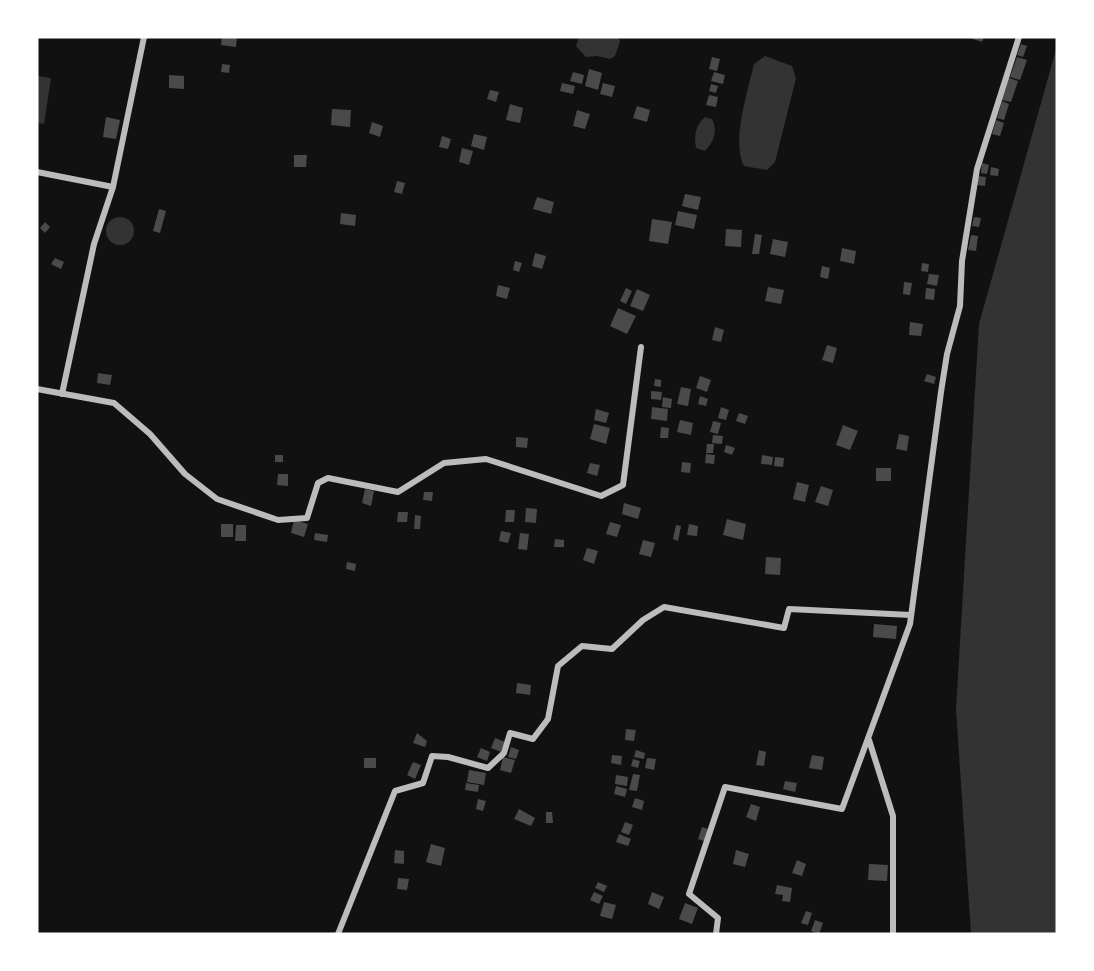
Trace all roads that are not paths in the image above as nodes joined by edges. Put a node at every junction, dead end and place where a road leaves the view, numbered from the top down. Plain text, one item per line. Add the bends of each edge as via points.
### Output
1 (144, 37) edge
2 (1019, 37) edge
3 (37, 172) edge
4 (113, 187) junction
5 (641, 347) dead end
6 (37, 389) edge
7 (62, 394) junction
8 (911, 615) junction
9 (869, 739) junction
10 (338, 934) edge
11 (716, 934) edge
12 (893, 934) edge

1 - 4 street
2 - 8 street via 977,169 962,261 960,306 940,392
3 - 4 street
4 - 7 street via 94,244
5 - 7 street via 623,485 601,496 486,459 444,463 398,492 328,478 318,483 307,518 278,520 217,499 185,474 150,434 114,403
6 - 7 street
8 - 9 street
8 - 10 street via 789,609 784,628 664,607 612,649 582,646 558,666 548,719 533,739 510,733 504,754 488,768 432,756 423,783 395,791
9 - 11 street via 842,809 725,787 690,894 718,918
9 - 12 street via 893,816

